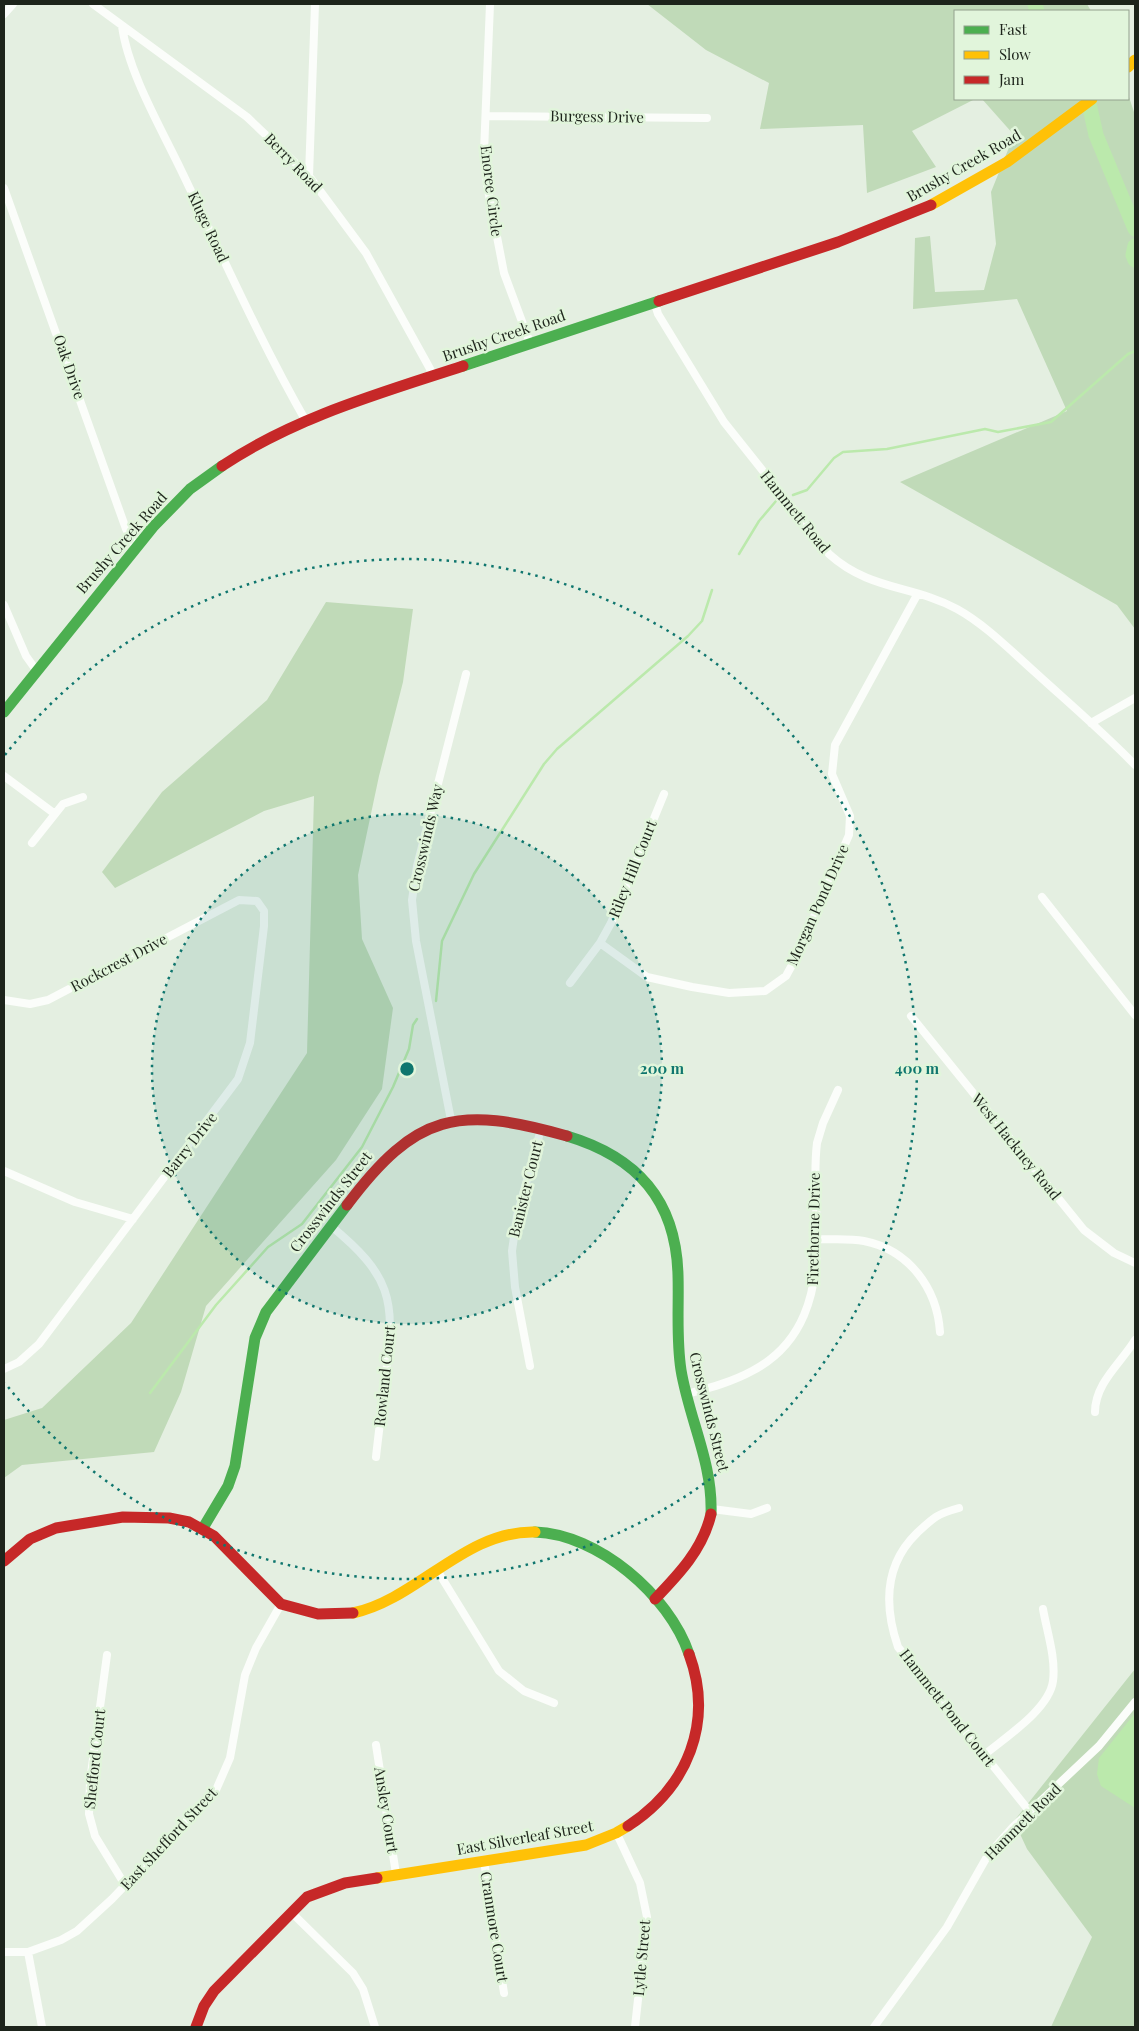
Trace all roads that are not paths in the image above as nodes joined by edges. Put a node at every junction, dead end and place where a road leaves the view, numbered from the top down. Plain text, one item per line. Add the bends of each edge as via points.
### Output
1 (13, 4) edge
2 (93, 4) edge
3 (315, 4) edge
4 (490, 4) edge
5 (4, 14) edge
6 (122, 26) junction
7 (1091, 100) edge
8 (487, 116) junction
9 (707, 118) dead end
10 (310, 176) junction
11 (4, 188) edge
12 (655, 304) junction
13 (530, 343) junction
14 (434, 376) junction
15 (307, 422) junction
16 (135, 546) junction
17 (917, 595) junction
18 (4, 605) edge
19 (36, 670) junction
20 (466, 674) dead end
21 (1135, 698) edge
22 (4, 712) edge
23 (1091, 722) junction
24 (1135, 765) edge
25 (4, 776) edge
26 (664, 794) dead end
27 (83, 797) dead end
28 (54, 814) junction
29 (32, 843) dead end
30 (1042, 898) dead end
31 (229, 905) joint
32 (600, 943) junction
33 (570, 983) dead end
34 (4, 1000) edge
35 (1135, 1015) edge
36 (911, 1016) dead end
37 (838, 1090) dead end
38 (452, 1120) junction
39 (541, 1129) junction
40 (4, 1171) edge
41 (133, 1219) junction
42 (331, 1226) junction
43 (817, 1239) junction
44 (1135, 1263) edge
45 (940, 1332) dead end
46 (1135, 1340) edge
47 (530, 1366) dead end
48 (4, 1369) edge
49 (687, 1394) junction
50 (1095, 1412) dead end
51 (376, 1457) dead end
52 (768, 1508) dead end
53 (959, 1508) dead end
54 (712, 1509) junction
55 (203, 1528) junction
56 (4, 1561) edge
57 (437, 1570) junction
58 (655, 1599) junction
59 (282, 1604) junction
60 (1043, 1609) dead end
61 (107, 1655) dead end
62 (1135, 1702) edge
63 (554, 1703) dead end
64 (376, 1745) dead end
65 (983, 1756) junction
66 (1030, 1812) junction
67 (617, 1834) junction
68 (484, 1861) junction
69 (396, 1874) junction
70 (125, 1885) junction
71 (291, 1912) junction
72 (4, 1952) edge
73 (28, 1952) junction
74 (504, 1993) dead end
75 (42, 2027) edge
76 (196, 2027) edge
77 (375, 2027) edge
78 (635, 2027) edge
79 (874, 2027) edge

1 - 5 street
2 - 6 street, Berry Road
3 - 10 street
4 - 8 street, Enoree Circle
6 - 10 street, Berry Road via 241,112
6 - 15 street, Kluge Road via 126,48 156,117 273,364
7 - 12 street, Brushy Creek Road via 1038,140 956,191 915,212 831,246
8 - 9 street, Burgess Drive
8 - 13 street, Enoree Circle via 484,152 496,235 504,274
10 - 14 street, Berry Road via 366,253
11 - 16 street, Oak Drive via 126,530
12 - 13 street, Brushy Creek Road
12 - 17 street, Hammett Road via 724,422 822,546 860,576
13 - 14 street, Brushy Creek Road
14 - 15 street, Brushy Creek Road
15 - 16 street, Brushy Creek Road via 259,445 203,479 172,506
16 - 19 street, Brushy Creek Road
17 - 23 street, Hammett Road via 939,601 972,619
17 - 32 street, Morgan Pond Drive via 835,745 832,774 850,816 849,835 786,976 765,991 729,993 692,987 647,976
18 - 19 street via 26,656
19 - 22 street, Brushy Creek Road
20 - 38 street, Crosswinds Way via 417,866 412,900 418,950
21 - 23 street
23 - 24 street, Hammett Road
25 - 28 street
26 - 32 street, Riley Hill Court
27 - 28 street via 66,802
28 - 29 street
30 - 35 street
31 - 34 street, Rockcrest Drive via 48,1000 30,1004
31 - 41 street, Barry Drive via 239,900 252,900 258,902 264,911 248,1056 227,1098
32 - 33 street, Riley Hill Court
36 - 44 street, West Hackney Road via 1084,1230 1114,1253
37 - 43 street, Firethorne Drive via 817,1143
38 - 39 street, Crosswinds Street via 498,1120
38 - 42 street, Crosswinds Street via 424,1131 388,1154
39 - 47 street, Banister Court via 517,1216 512,1252
39 - 49 street, Crosswinds Street via 587,1142 616,1155 641,1175 661,1203 675,1246 678,1350
40 - 41 street via 74,1202
41 - 48 street, Barry Drive via 39,1344 19,1362
42 - 51 street, Rowland Court via 370,1264 382,1284 389,1307 391,1336
42 - 55 street, Crosswinds Street via 280,1292 260,1324 251,1359 235,1466 224,1493
43 - 45 street via 865,1241 903,1259 930,1291
43 - 49 street, Firethorne Drive via 816,1274 811,1298 785,1345 751,1372
46 - 50 street via 1102,1385
49 - 54 street, Crosswinds Street via 710,1478
52 - 54 street via 751,1514
53 - 65 street, Hammett Pond Court via 938,1513 897,1558 889,1581 888,1606 898,1647
54 - 58 street, Crosswinds Street via 708,1530 699,1549
55 - 56 street via 161,1517 68,1524 31,1538
55 - 59 street
57 - 58 street, East Silverleaf Street via 500,1537 525,1532 552,1533 578,1539 603,1552
57 - 59 street, East Silverleaf Street via 380,1604 353,1614 322,1616
57 - 63 street via 499,1671 524,1691
58 - 67 street, East Silverleaf Street via 675,1624 693,1660 699,1693 697,1730 686,1763 668,1792 645,1816
59 - 70 street, East Shefford Street via 256,1648 245,1675 230,1758 222,1781 206,1803
60 - 65 street via 1053,1664 1053,1682 1048,1696 1037,1711
61 - 70 street, Shefford Court via 90,1781 89,1814 95,1836
62 - 66 street, Hammett Road via 1098,1746
64 - 69 street, Ansley Court
65 - 66 street, Hammett Pond Court
66 - 79 street, Hammett Road via 988,1855 947,1927
67 - 68 street, East Silverleaf Street via 586,1845
67 - 78 street, Lytle Street via 640,1883 647,1917
68 - 69 street, East Silverleaf Street
68 - 74 street, Cranmore Court
69 - 71 street, East Silverleaf Street via 335,1885 307,1897
70 - 73 street, East Shefford Street via 77,1931
71 - 76 street, East Silverleaf Street via 214,1991
71 - 77 street via 353,1973 363,1989
72 - 73 street, East Shefford Street
73 - 75 street

